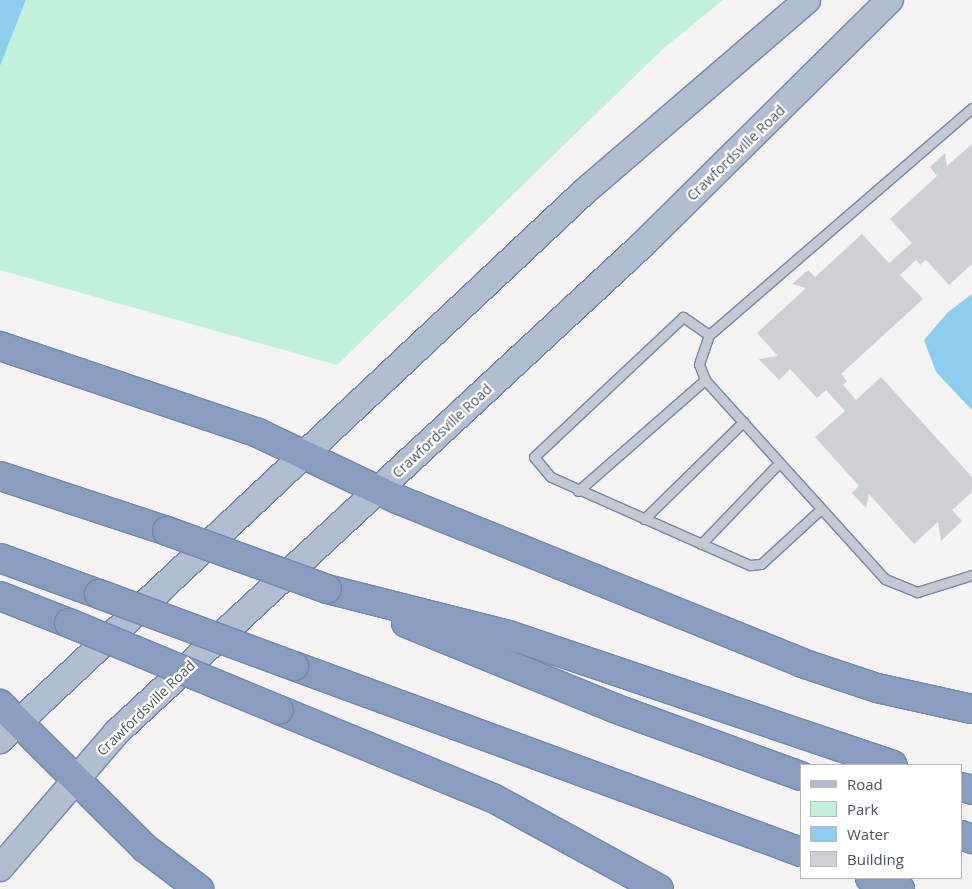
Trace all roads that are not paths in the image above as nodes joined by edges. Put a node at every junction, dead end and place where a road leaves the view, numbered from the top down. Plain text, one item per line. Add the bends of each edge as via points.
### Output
1 (807, 0) edge
2 (890, 0) edge
3 (972, 108) edge
4 (709, 335) junction
5 (0, 346) edge
6 (705, 380) junction
7 (743, 422) junction
8 (301, 456) junction
9 (779, 463) junction
10 (0, 476) edge
11 (378, 490) junction
12 (578, 490) junction
13 (821, 509) junction
14 (644, 519) junction
15 (701, 544) junction
16 (0, 558) edge
17 (972, 574) edge
18 (327, 589) junction
19 (0, 596) edge
20 (972, 709) edge
21 (6, 721) edge
22 (890, 764) edge
23 (800, 776) edge
24 (77, 777) junction
25 (800, 852) edge
26 (0, 868) edge
27 (873, 879) edge
28 (199, 889) edge
29 (659, 889) edge
30 (900, 889) edge

1 - 8 main road via 584,192
2 - 11 main road, Crawfordsville Road via 641,246
3 - 4 lane
4 - 6 lane via 700,354
4 - 12 lane via 683,317 534,452 546,474
5 - 8 highway via 215,416
6 - 7 lane
6 - 12 lane
7 - 9 lane
7 - 14 lane
8 - 11 highway
8 - 21 main road
9 - 13 lane
9 - 15 lane
10 - 18 highway, bridge via 167,531
11 - 20 highway via 802,663 895,693
11 - 24 main road, Crawfordsville Road via 116,733
12 - 14 lane
13 - 15 lane via 756,566
13 - 17 lane via 892,584 917,592
14 - 15 lane
16 - 25 highway, bridge
18 - 22 highway via 509,634
18 - 23 highway via 614,708
19 - 29 highway, bridge via 492,798
21 - 24 highway
24 - 26 main road, Crawfordsville Road
24 - 28 highway via 145,848
27 - 30 highway

